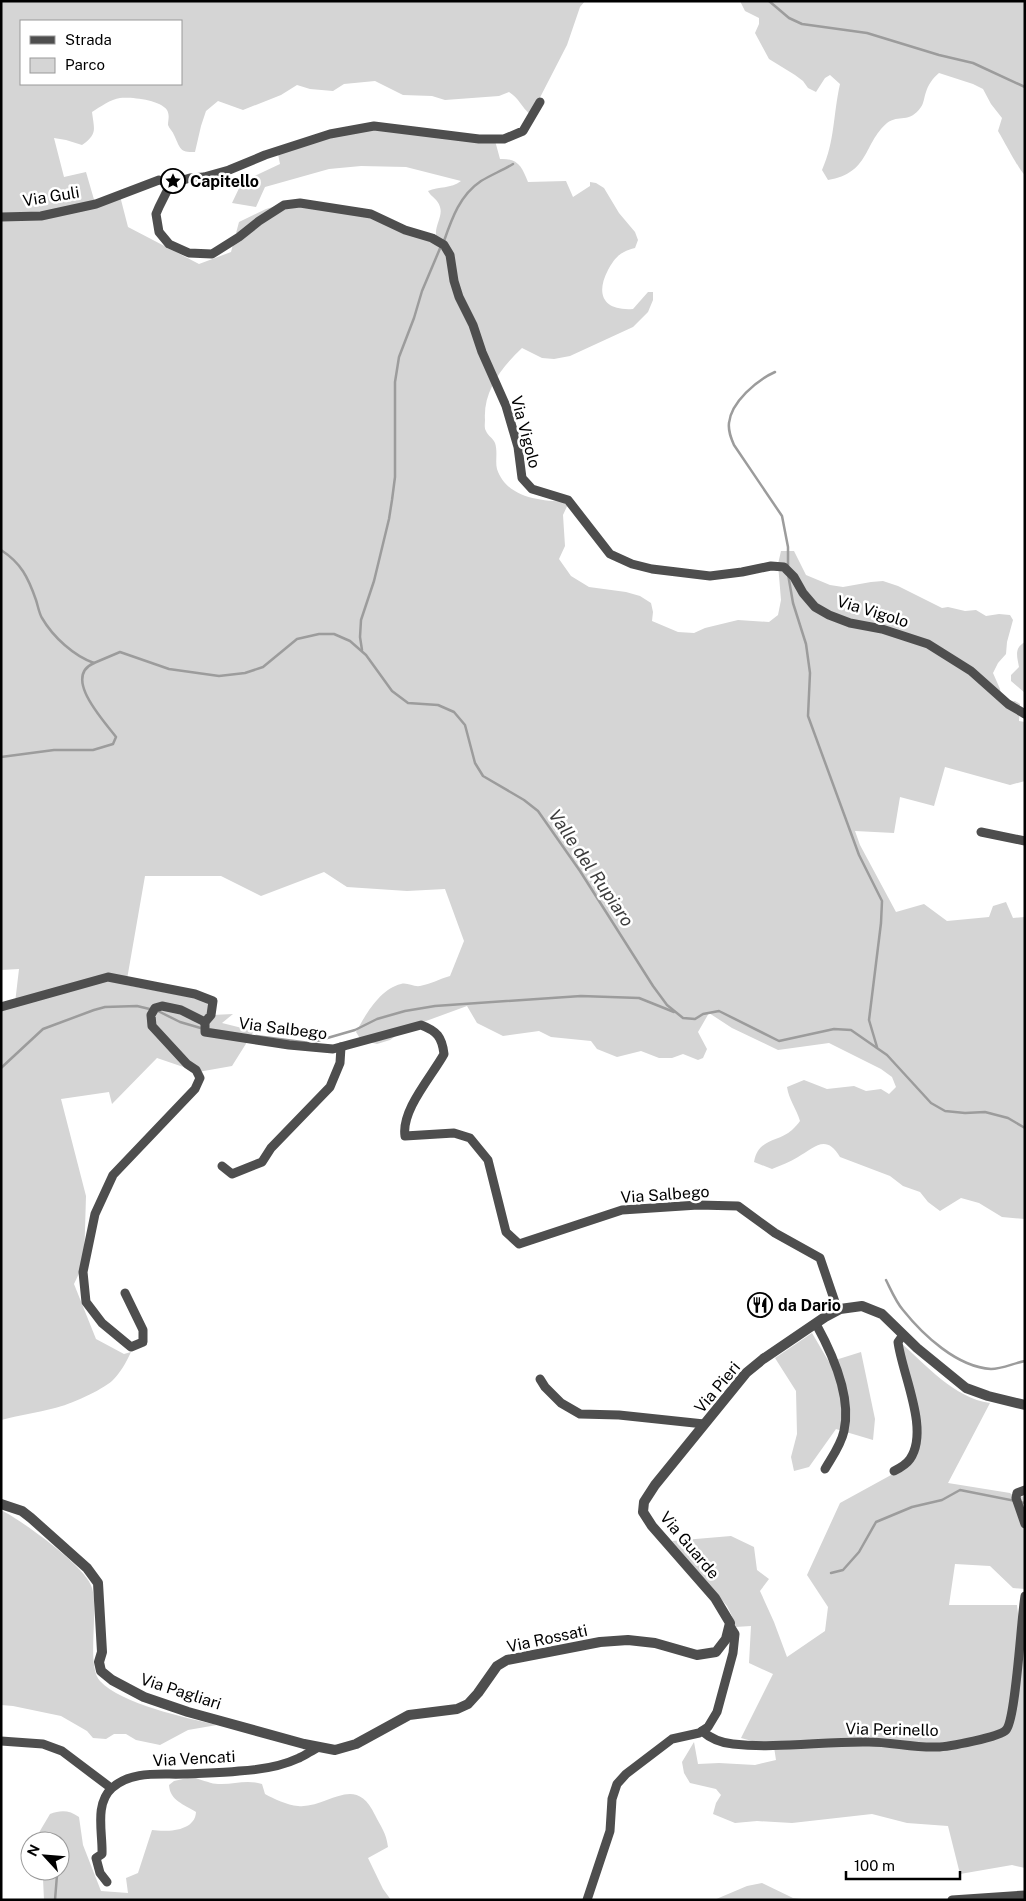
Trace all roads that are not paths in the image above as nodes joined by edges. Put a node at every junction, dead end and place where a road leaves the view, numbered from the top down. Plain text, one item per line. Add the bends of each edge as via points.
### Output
1 (540, 102) dead end
2 (173, 184) junction
3 (1, 218) edge
4 (1025, 714) edge
5 (981, 832) dead end
6 (1025, 841) edge
7 (1, 1006) edge
8 (205, 1022) junction
9 (341, 1047) junction
10 (222, 1166) dead end
11 (125, 1293) dead end
12 (840, 1309) junction
13 (816, 1324) junction
14 (903, 1335) junction
15 (540, 1379) dead end
16 (1025, 1404) edge
17 (704, 1424) junction
18 (825, 1469) dead end
19 (894, 1471) dead end
20 (655, 1485) joint
21 (1025, 1490) edge
22 (1, 1504) edge
23 (1025, 1524) edge
24 (1025, 1596) edge
25 (730, 1624) junction
26 (702, 1731) junction
27 (1, 1741) edge
28 (319, 1747) junction
29 (111, 1788) junction
30 (107, 1882) dead end
31 (1025, 1895) edge
32 (587, 1900) edge
33 (952, 1900) edge

1 - 2 street via 523,131 504,139 479,140 374,126 330,134 204,178 190,178
2 - 3 street, Via Guli via 159,180 106,200 41,216
2 - 4 street, Via Vigolo via 156,214 159,232 169,244 189,253 212,254 284,206 300,203 371,214 432,238 450,255 459,297 506,406 518,446 522,478 532,488 568,500 610,554 652,570 710,576 771,566 784,567 815,607 850,623 882,629 928,644 971,671 1008,704
5 - 6 street
7 - 8 street, Via Salbego via 108,976 195,994 213,1001 211,1015
8 - 9 street, Via Salbego via 205,1032 333,1050
8 - 11 street via 181,1010 162,1006 153,1012 152,1026 200,1078 195,1089 112,1176 95,1214 83,1272 86,1302 102,1323 131,1346 143,1342 143,1330
9 - 10 street via 340,1063 330,1087 271,1148 262,1162 232,1174
9 - 12 street, Via Salbego via 421,1026 438,1034 444,1054 410,1110 405,1136 454,1133 470,1138 488,1160 506,1232 519,1244 622,1210 698,1204 738,1206 820,1258
12 - 13 street, Via Pieri
12 - 14 street, Via Pieri via 862,1306 882,1314
13 - 17 street, Via Pieri via 746,1373
13 - 18 street via 840,1378 846,1416 840,1443
14 - 16 street, Via Pieri via 966,1388
14 - 19 street via 898,1342 913,1406 916,1440 910,1459
15 - 17 street via 561,1403 580,1414
17 - 20 street, Via Pieri
20 - 25 street, Via Guarde via 644,1502 643,1512 716,1598
21 - 23 street via 1017,1493
22 - 28 street, Via Pagliari via 22,1511 87,1568 98,1583 102,1652 99,1662 101,1671 112,1680 162,1704
24 - 26 street, Via Perinello via 1014,1705 1009,1726 1004,1732 937,1747 869,1742 731,1744 708,1737
25 - 26 street via 735,1634 734,1653 717,1712
25 - 28 street, Via Rossati via 726,1639 716,1652 697,1655 655,1643 628,1640 600,1642 506,1660 497,1666 468,1704 457,1709 409,1716 356,1744 335,1750
26 - 32 street via 672,1739 617,1784 612,1800 610,1831
27 - 29 street via 43,1744 62,1751
28 - 29 street, Via Vencati via 298,1759 268,1766 240,1771 157,1773 132,1777
29 - 30 street via 100,1815 102,1854 96,1858 100,1873
31 - 33 street

